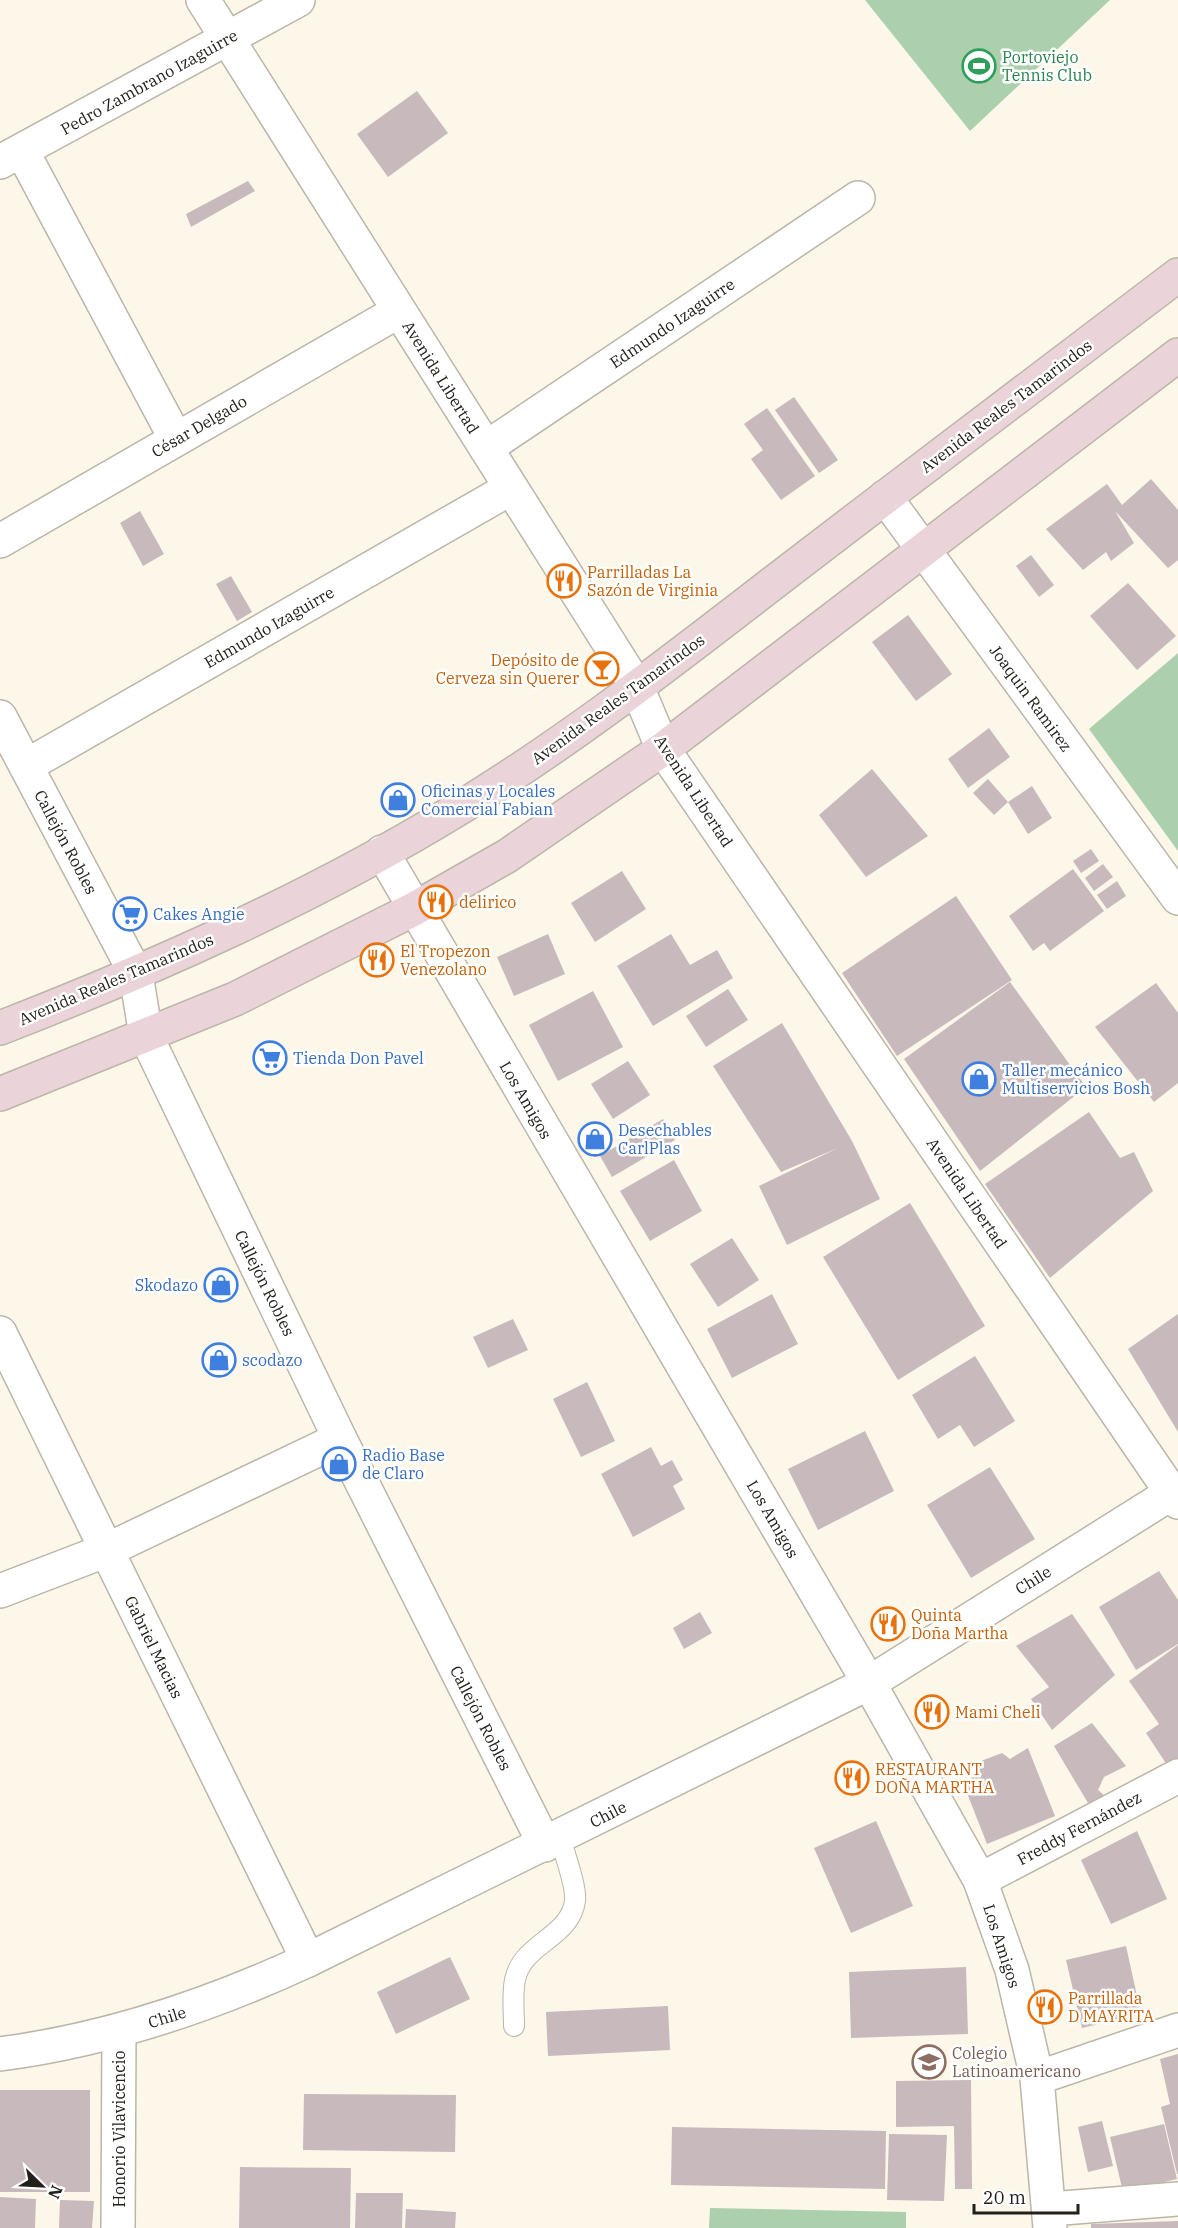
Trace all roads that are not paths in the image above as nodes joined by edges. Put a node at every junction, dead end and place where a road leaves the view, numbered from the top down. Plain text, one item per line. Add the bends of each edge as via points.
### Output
1 (202, 0) edge
2 (298, 0) edge
3 (227, 39) junction
4 (11, 157) edge
5 (858, 198) dead end
6 (1178, 275) edge
7 (399, 311) junction
8 (1178, 355) edge
9 (176, 439) junction
10 (486, 448) junction
11 (511, 488) junction
12 (885, 497) junction
13 (0, 541) edge
14 (924, 551) junction
15 (637, 687) junction
16 (3, 727) edge
17 (663, 749) junction
18 (26, 766) junction
19 (382, 852) junction
20 (1178, 898) edge
21 (414, 909) junction
22 (136, 974) junction
23 (0, 1028) edge
24 (146, 1036) junction
25 (0, 1094) edge
26 (0, 1333) edge
27 (340, 1439) junction
28 (1176, 1495) edge
29 (107, 1550) junction
30 (0, 1591) edge
31 (869, 1683) junction
32 (1178, 1776) edge
33 (553, 1841) junction
34 (980, 1880) junction
35 (308, 1960) junction
36 (514, 2026) dead end
37 (1178, 2030) edge
38 (119, 2031) junction
39 (0, 2054) edge
40 (1037, 2078) junction
41 (1178, 2199) edge
42 (1050, 2218) edge
43 (118, 2228) edge

1 - 3 street, Avenida Libertad
2 - 3 street, Pedro Zambrano Izaguirre
3 - 4 street, Pedro Zambrano Izaguirre
3 - 7 street, Avenida Libertad
4 - 9 street
5 - 10 street, Edmundo Izaguirre
6 - 12 main road, Avenida Reales Tamarindos
7 - 9 street, César Delgado
7 - 10 street, Avenida Libertad
8 - 14 main road
9 - 13 street, César Delgado
10 - 11 street, Avenida Libertad
11 - 15 street, Avenida Libertad
11 - 18 street, Edmundo Izaguirre
12 - 14 street, Joaquin Ramirez
12 - 15 main road, Avenida Reales Tamarindos
14 - 17 main road
14 - 20 street, Joaquin Ramirez
15 - 17 street, Avenida Libertad
15 - 19 main road, Avenida Reales Tamarindos via 523,768
16 - 18 street, Callejón Robles
17 - 21 main road via 517,849
17 - 28 street, Avenida Libertad
18 - 22 street, Callejón Robles
19 - 21 street, Los Amigos
19 - 22 main road, Avenida Reales Tamarindos
21 - 24 main road via 235,999
21 - 31 street, Los Amigos
22 - 23 main road, Avenida Reales Tamarindos
22 - 24 street, Callejón Robles
24 - 25 main road
24 - 27 street, Callejón Robles
26 - 29 street, Gabriel Macias
27 - 29 street
27 - 33 street, Callejón Robles
28 - 31 street, Chile
29 - 30 street
29 - 35 street, Gabriel Macias
31 - 33 street, Chile
31 - 34 street, Los Amigos
32 - 34 street, Freddy Fernández
33 - 35 street, Chile
33 - 36 lane via 576,1899 569,1920 529,1953 515,1978
34 - 40 street, Los Amigos via 1012,1970
35 - 38 street, Chile via 185,2012
37 - 40 street
38 - 39 street, Chile via 42,2049
38 - 43 street, Honorio Vilavicencio
40 - 42 street, Los Amigos
41 - 42 street

